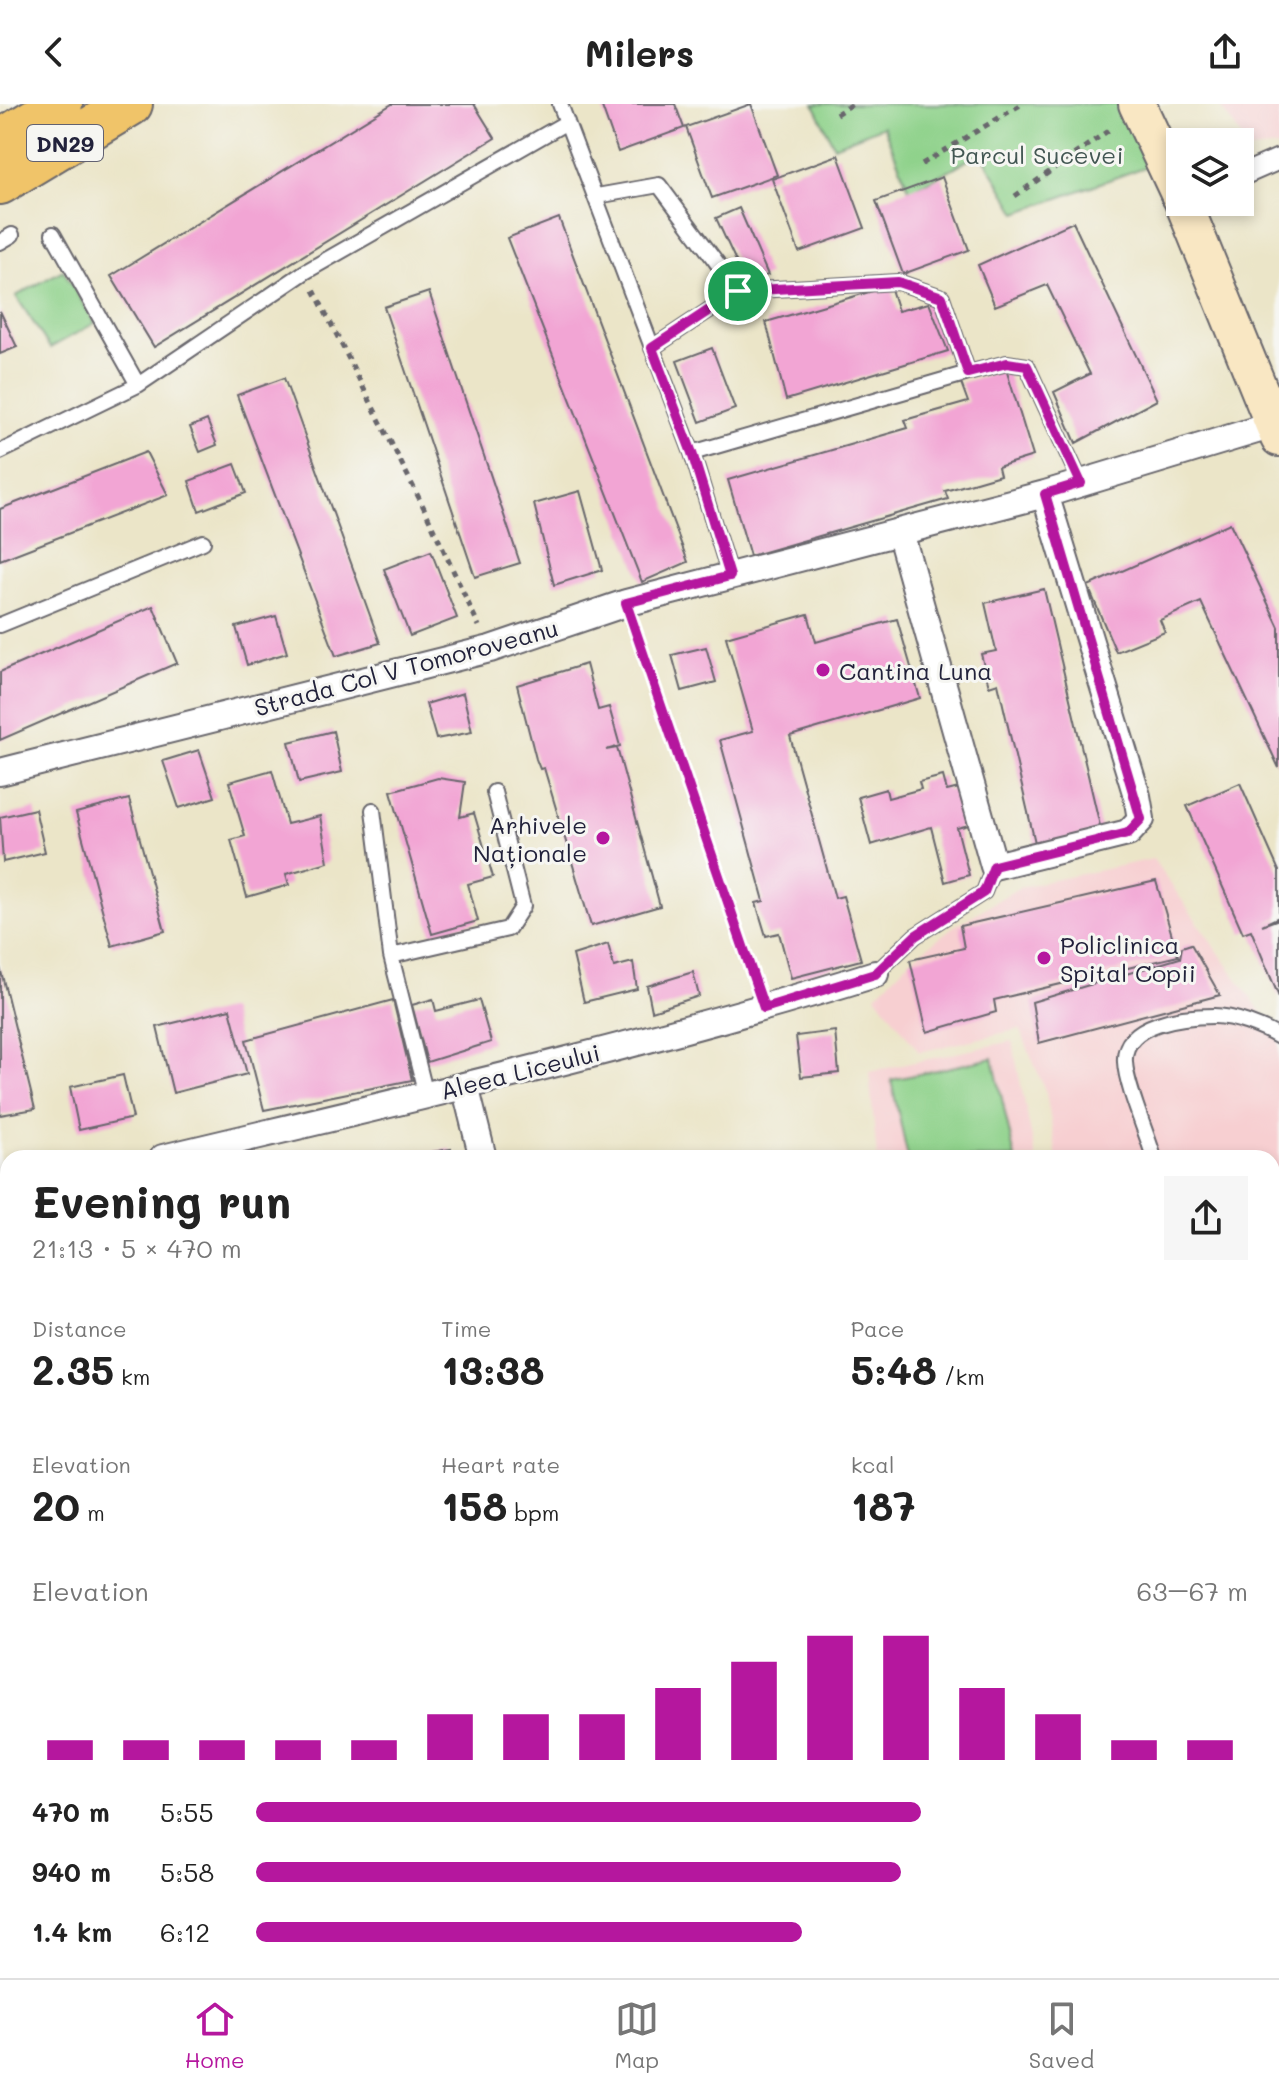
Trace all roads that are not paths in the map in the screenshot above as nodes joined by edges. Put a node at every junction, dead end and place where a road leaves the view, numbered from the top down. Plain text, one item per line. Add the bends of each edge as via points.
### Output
1 (61, 104) edge
2 (131, 104) edge
3 (560, 104) edge
4 (1138, 106) edge
5 (567, 122) junction
6 (0, 141) edge
7 (1279, 159) edge
8 (1166, 166) edge
9 (1254, 170) edge
10 (0, 183) edge
11 (597, 196) junction
12 (1189, 216) edge
13 (53, 234) dead end
14 (738, 291) junction
15 (652, 348) junction
16 (968, 373) junction
17 (138, 385) junction
18 (1276, 432) edge
19 (0, 452) edge
20 (692, 453) junction
21 (1081, 483) junction
22 (1045, 494) junction
23 (900, 532) junction
24 (203, 542) dead end
25 (730, 576) junction
26 (0, 625) edge
27 (0, 772) edge
28 (494, 792) dead end
29 (373, 810) dead end
30 (994, 866) junction
31 (391, 956) junction
32 (875, 974) joint
33 (1279, 1037) edge
34 (465, 1086) junction
35 (426, 1095) junction
36 (196, 1150) edge
37 (481, 1150) edge
38 (1152, 1150) edge

1 - 6 main road, DN29
2 - 10 main road, DN29
3 - 5 lane
4 - 8 main road
5 - 11 lane
5 - 17 lane via 305,272
7 - 9 street
11 - 14 lane via 659,185
11 - 15 lane
12 - 18 main road
13 - 17 lane
14 - 15 lane
14 - 16 lane via 898,282 942,297
15 - 20 lane
16 - 20 lane
16 - 21 lane via 1007,363 1027,366
17 - 19 lane
18 - 21 street, Strada Col V Tomoroveanu
20 - 25 lane
21 - 22 street, Strada Col V Tomoroveanu
22 - 23 street, Strada Col V Tomoroveanu
22 - 30 street via 1141,819 1128,833
23 - 25 street, Strada Col V Tomoroveanu
23 - 30 street
24 - 26 lane
25 - 27 street, Strada Col V Tomoroveanu via 626,603 490,649
28 - 31 lane via 523,906 508,929
29 - 31 lane
30 - 32 lane via 984,892 915,936
31 - 35 lane
32 - 34 street, Aleea Liceului
33 - 38 lane via 1216,1016 1151,1025 1131,1039 1124,1061
34 - 35 street, Aleea Liceului
34 - 37 street
35 - 36 street, Aleea Liceului

